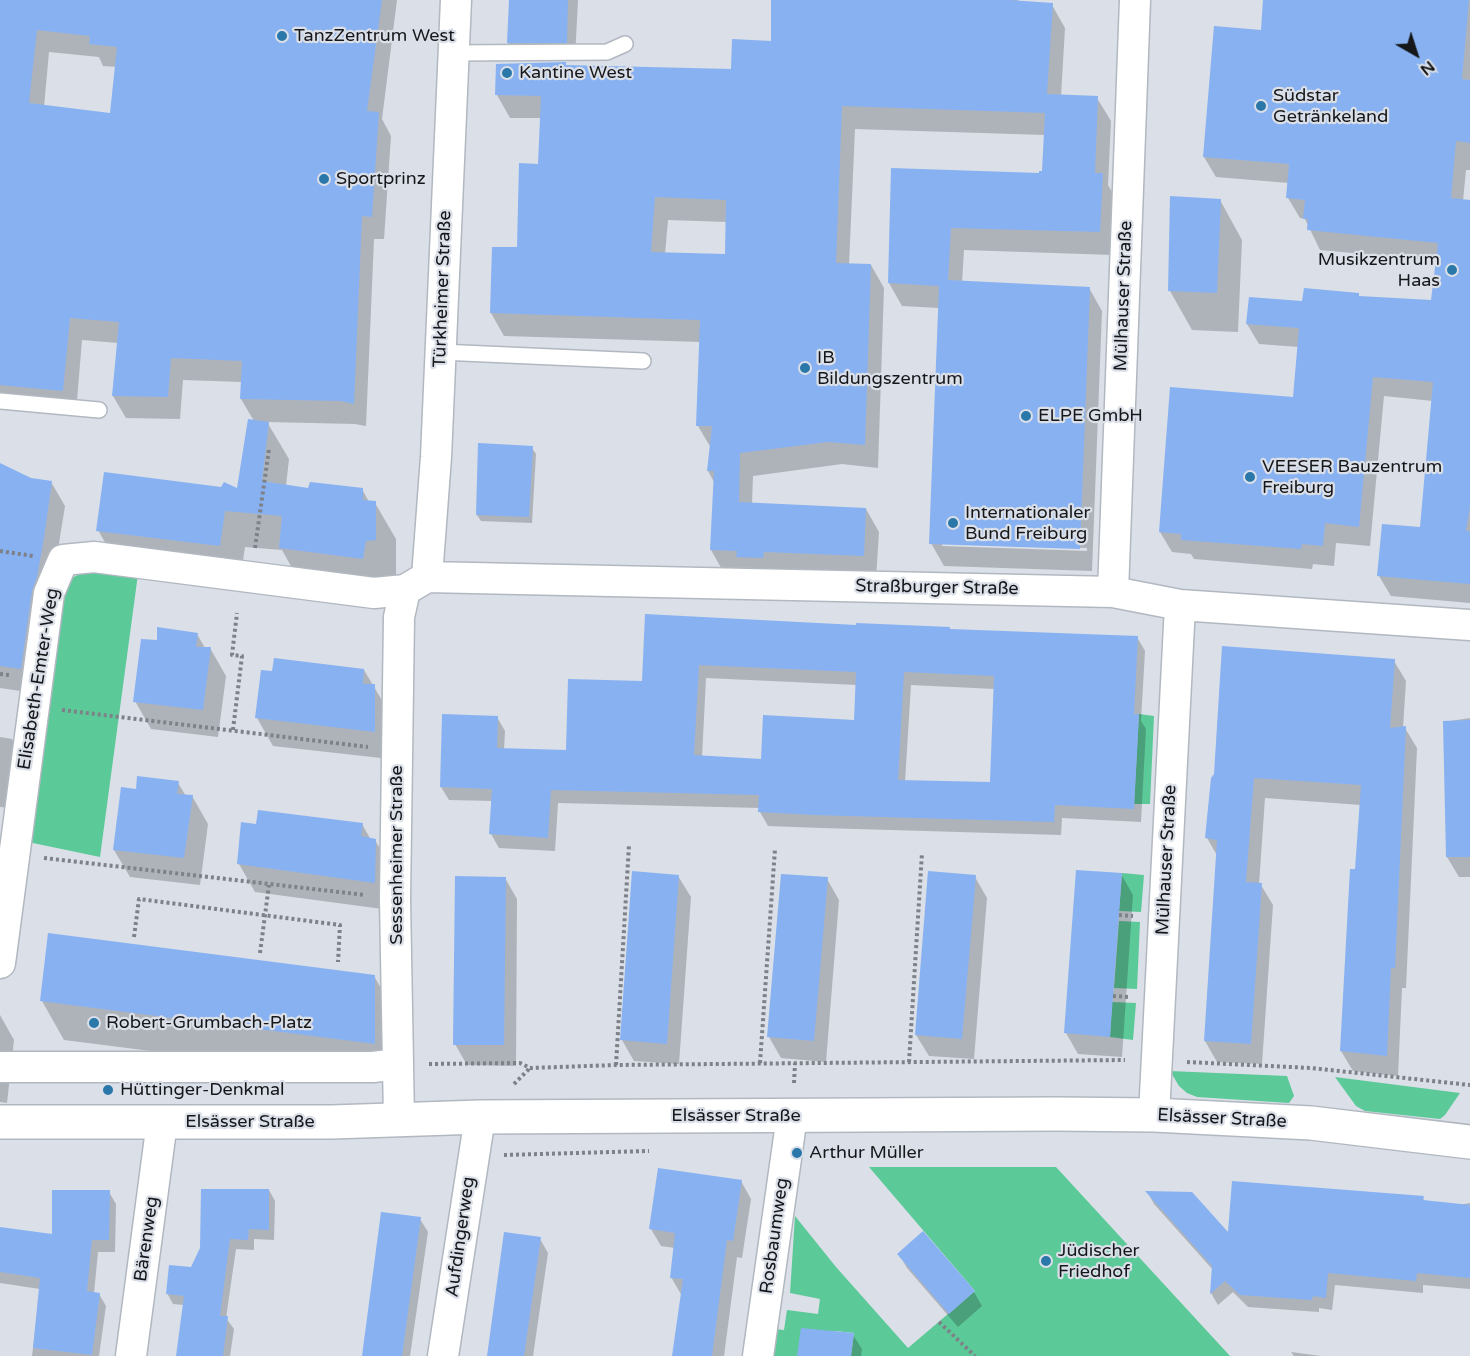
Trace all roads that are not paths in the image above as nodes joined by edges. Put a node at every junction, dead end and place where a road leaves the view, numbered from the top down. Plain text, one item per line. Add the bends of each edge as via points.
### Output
1 (456, 0) edge
2 (1135, 0) edge
3 (625, 44) dead end
4 (453, 52) junction
5 (440, 352) junction
6 (643, 361) dead end
7 (0, 401) edge
8 (99, 410) dead end
9 (416, 584) junction
10 (1113, 592) junction
11 (1180, 604) junction
12 (1470, 625) edge
13 (0, 963) edge
14 (398, 1064) junction
15 (0, 1067) edge
16 (1154, 1115) junction
17 (792, 1116) junction
18 (480, 1117) junction
19 (399, 1120) junction
20 (0, 1122) edge
21 (162, 1122) junction
22 (1470, 1142) edge
23 (131, 1356) edge
24 (443, 1356) edge
25 (758, 1356) edge

1 - 4 street, Türkheimer Straße
2 - 10 street, Mülhauser Straße
3 - 4 lane via 607,52
4 - 5 street, Türkheimer Straße
5 - 6 lane
5 - 9 street, Türkheimer Straße via 436,457
7 - 8 lane
9 - 10 street, Straßburger Straße
9 - 13 street, Elisabeth-Emter-Weg via 374,593 94,557 63,560 49,593
9 - 14 street, Sessenheimer Straße via 399,617 395,899
10 - 11 street, Straßburger Straße
11 - 12 street, Straßburger Straße
11 - 16 street, Mülhauser Straße
14 - 15 street
14 - 19 street, Sessenheimer Straße
16 - 17 main road, Elsässer Straße
16 - 22 main road, Elsässer Straße via 1311,1123
17 - 18 main road, Elsässer Straße
17 - 25 street, Rosbaumweg
18 - 19 main road, Elsässer Straße
18 - 24 street, Aufdingerweg
19 - 21 main road, Elsässer Straße
20 - 21 main road, Elsässer Straße
21 - 23 street, Bärenweg

